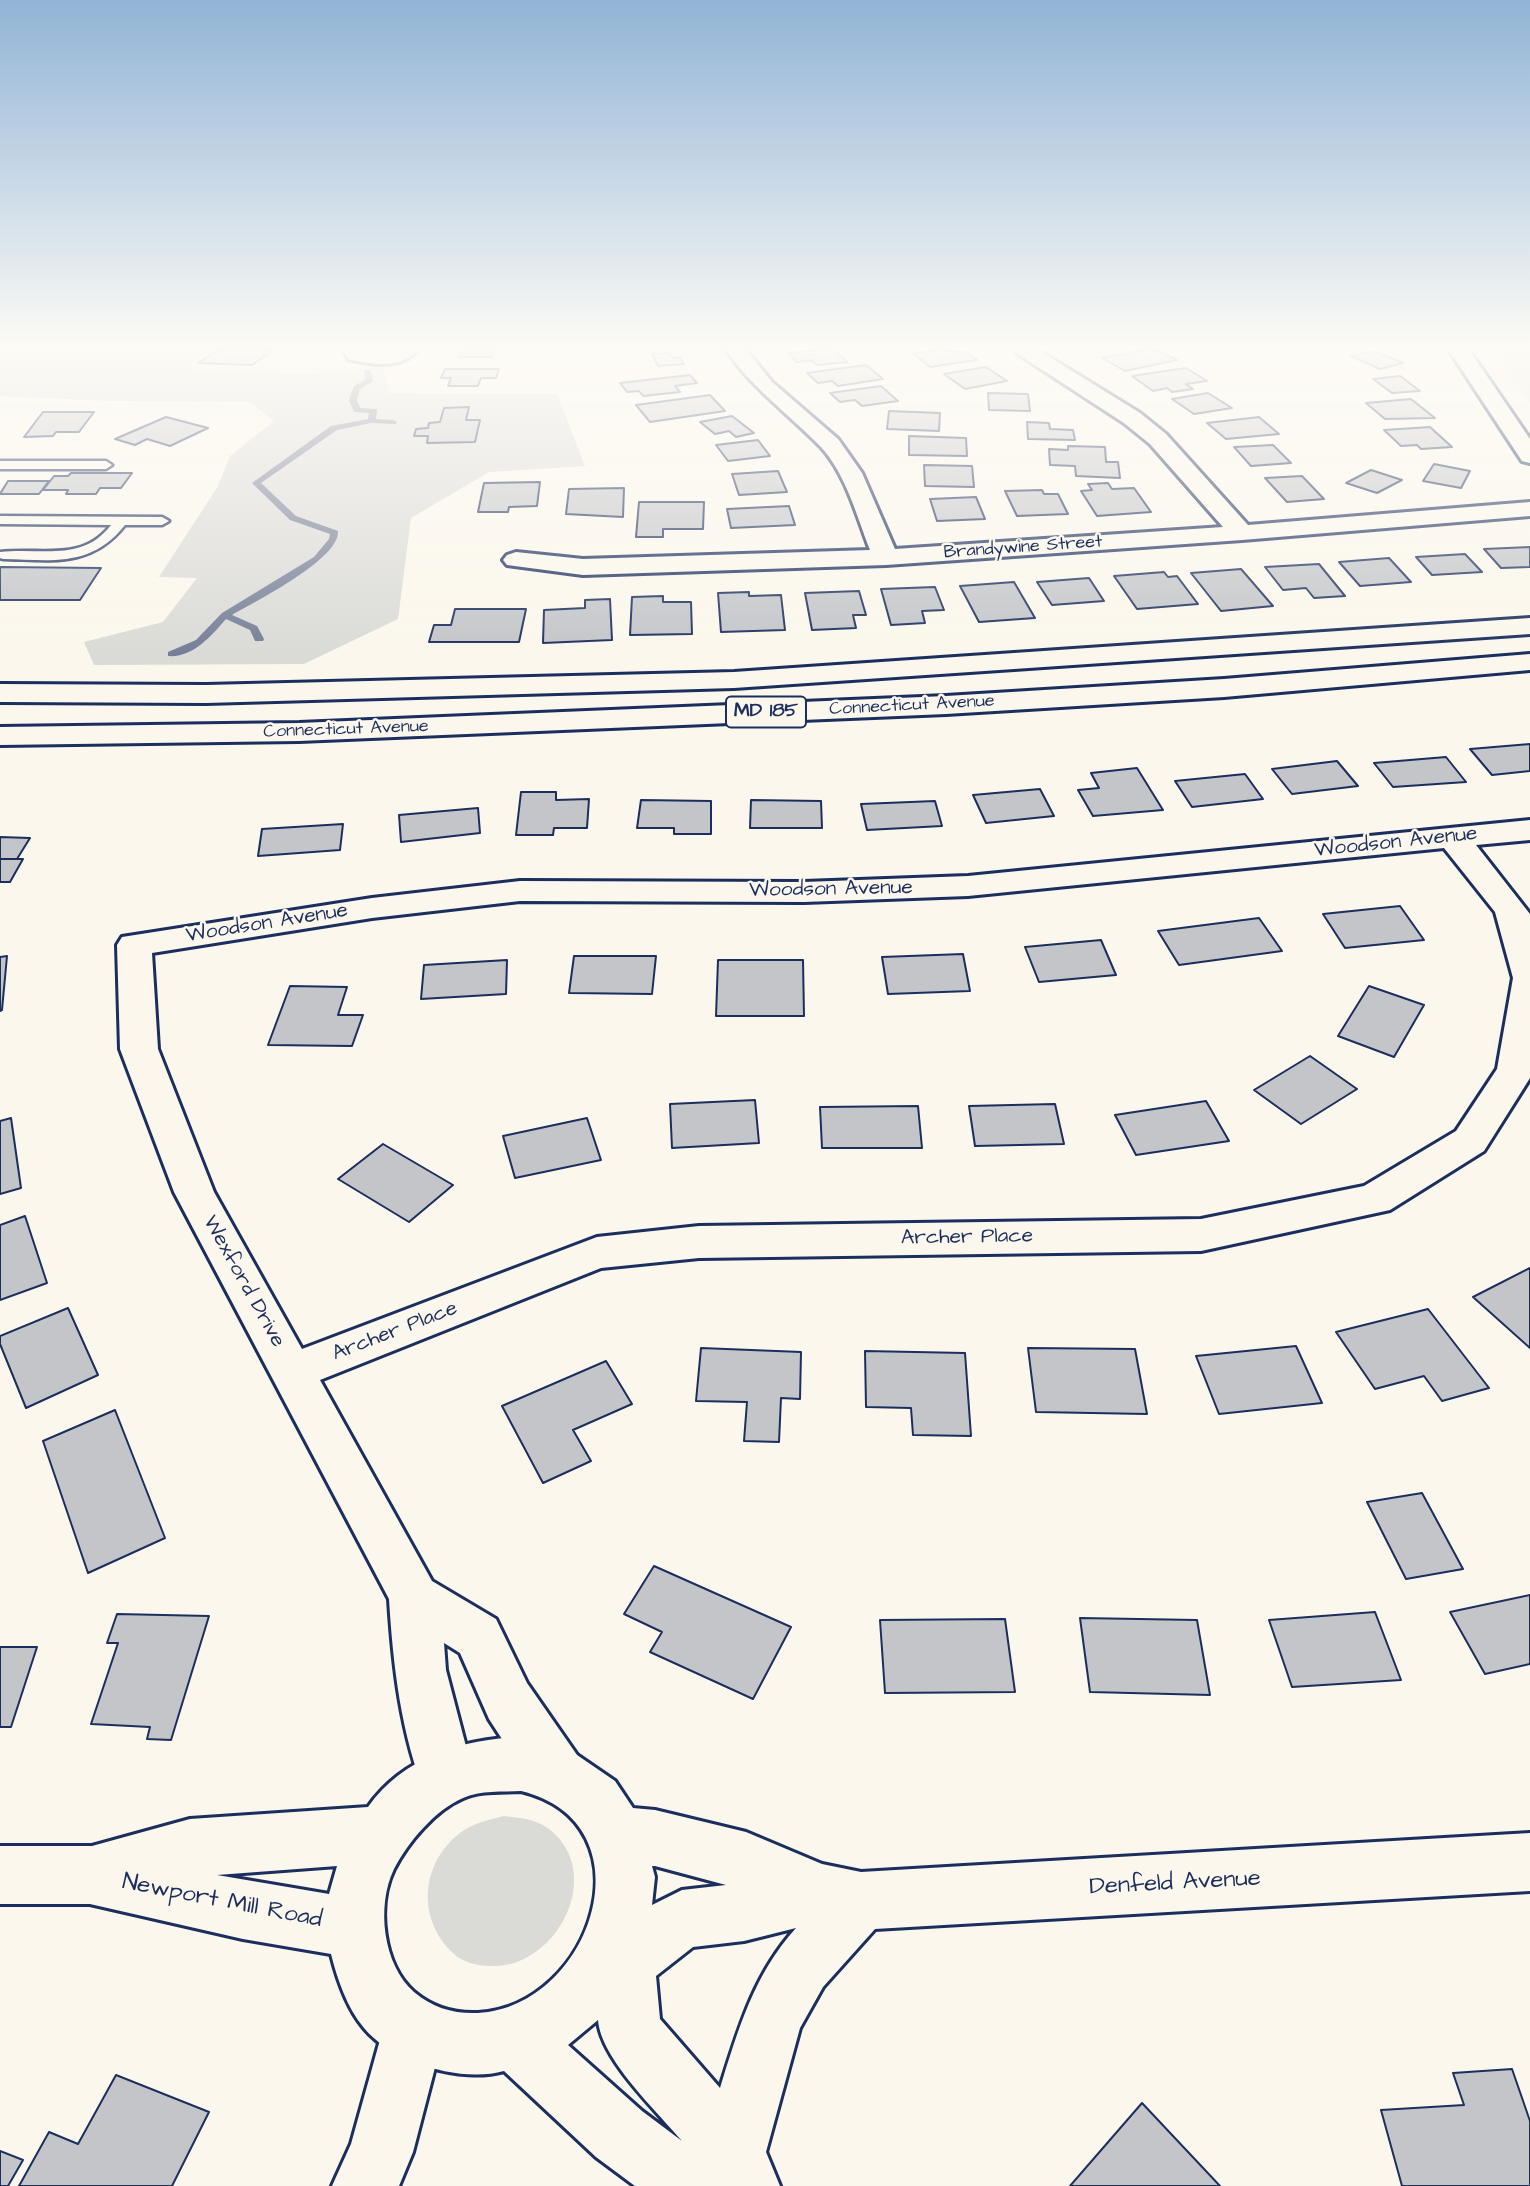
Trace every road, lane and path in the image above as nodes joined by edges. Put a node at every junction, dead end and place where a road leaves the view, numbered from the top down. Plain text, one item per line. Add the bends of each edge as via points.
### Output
1 (836, 452) edge
2 (1169, 452) edge
3 (0, 465) edge
4 (106, 465) dead end
5 (1530, 509) edge
6 (0, 520) edge
7 (121, 521) junction
8 (162, 521) dead end
9 (1242, 533) junction
10 (3, 555) dead end
11 (886, 556) junction
12 (516, 560) dead end
13 (1530, 626) edge
14 (1530, 662) edge
15 (0, 693) edge
16 (206, 694) junction
17 (188, 734) junction
18 (0, 736) edge
19 (1530, 830) edge
20 (1452, 837) junction
21 (134, 946) joint
22 (1530, 979) edge
23 (292, 1372) junction
24 (414, 1597) junction
25 (557, 1774) junction
26 (446, 1777) junction
27 (380, 1835) junction
28 (617, 1836) junction
29 (1530, 1862) edge
30 (0, 1875) edge
31 (90, 1875) junction
32 (841, 1897) junction
33 (355, 1927) junction
34 (610, 1959) junction
35 (414, 2029) junction
36 (514, 2038) junction
37 (723, 2175) edge
38 (365, 2186) edge

1 - 11 street via 850,473
2 - 9 street
3 - 4 lane
5 - 9 street, Brandywine Street
6 - 7 lane
7 - 8 lane
7 - 10 lane via 90,551
9 - 11 street, Brandywine Street
11 - 12 street, Brandywine Street via 583,567
13 - 16 street, Connecticut Avenue / MD 185 via 734,680
14 - 17 street, Connecticut Avenue / MD 185 via 946,705
15 - 16 street, Connecticut Avenue / MD 185
16 - 17 street
17 - 18 street, Connecticut Avenue / MD 185
19 - 20 street, Woodson Avenue
20 - 21 street, Woodson Avenue via 968,886 804,892 520,891 372,908
20 - 22 street, Archer Place via 1513,909
21 - 23 street, Wexford Drive via 139,1049 194,1192
22 - 23 street, Archer Place via 1516,1070 1470,1141 1374,1199 1202,1235 699,1242 597,1253
23 - 24 street, Wexford Drive
24 - 25 street via 478,1636 508,1701
24 - 26 street, Wexford Drive via 420,1670
25 - 26 street, Denfeld Avenue via 522,1764 484,1765
25 - 28 street via 602,1810
26 - 27 street, Denfeld Avenue via 410,1801
27 - 31 street, Newport Mill Road via 190,1848
27 - 33 street, Denfeld Avenue via 359,1880
28 - 32 street, Denfeld Avenue via 654,1838 746,1861
28 - 34 street via 626,1876
29 - 32 street, Denfeld Avenue
30 - 31 street, Newport Mill Road
31 - 33 street, Newport Mill Road via 243,1910
32 - 34 street, Denfeld Avenue via 682,1919
32 - 37 street via 772,2017
33 - 35 street, Denfeld Avenue via 362,1969 383,2004
34 - 36 street, Denfeld Avenue via 551,2021
34 - 37 street via 630,2032
35 - 36 street, Denfeld Avenue via 445,2042 480,2045
35 - 38 street via 382,2152
36 - 37 street via 619,2134

